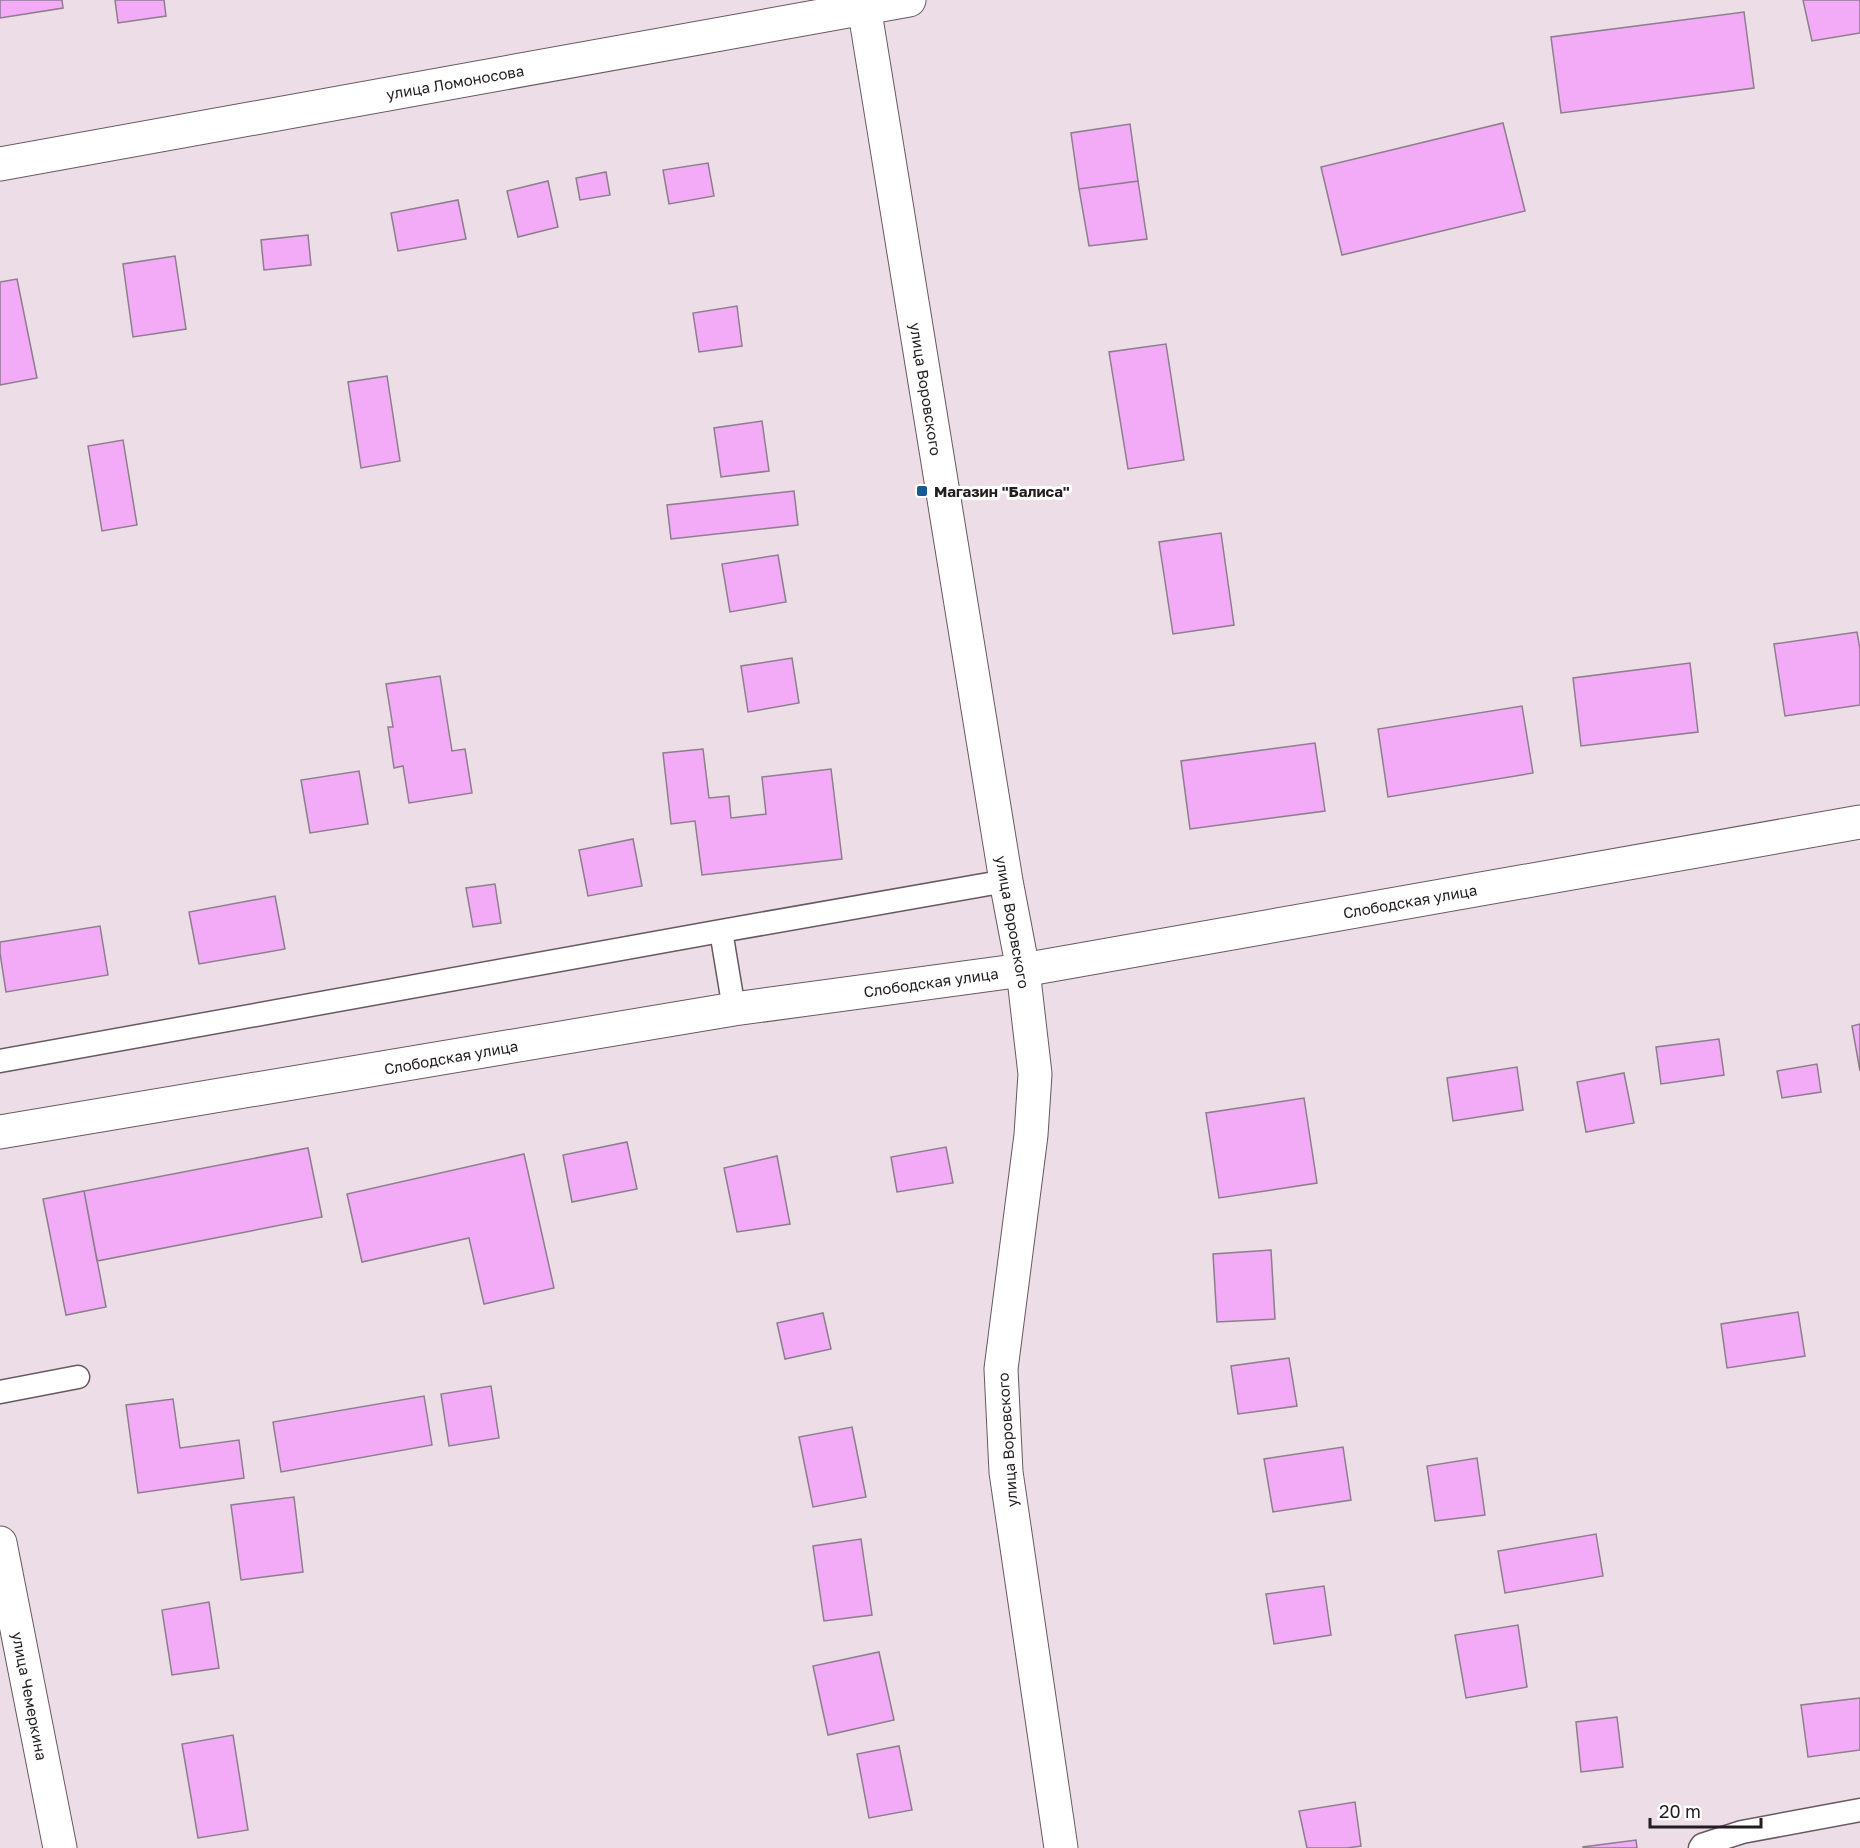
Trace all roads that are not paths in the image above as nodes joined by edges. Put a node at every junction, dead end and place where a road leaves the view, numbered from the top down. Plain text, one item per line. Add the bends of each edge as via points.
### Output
1 (909, 0) edge
2 (864, 4) edge
3 (0, 164) edge
4 (1860, 822) edge
5 (1006, 881) junction
6 (721, 931) junction
7 (1023, 970) junction
8 (734, 1009) junction
9 (0, 1061) edge
10 (0, 1132) edge
11 (78, 1377) dead end
12 (0, 1392) edge
13 (0, 1543) edge
14 (1860, 1810) edge
15 (60, 1848) edge
16 (1061, 1848) edge
17 (1700, 1848) edge

1 - 2 street, улица Ломоносова
2 - 3 street, улица Ломоносова
2 - 5 street, улица Воровского
4 - 7 street, Слободская улица
5 - 6 lane
5 - 7 street, улица Воровского
6 - 8 lane
6 - 9 lane
7 - 8 street, Слободская улица
7 - 16 street, улица Воровского via 1035,1074 1031,1135 1001,1369 1006,1472
8 - 10 street, Слободская улица
11 - 12 lane
13 - 15 street, улица Чемеркина
14 - 17 lane via 1742,1832

